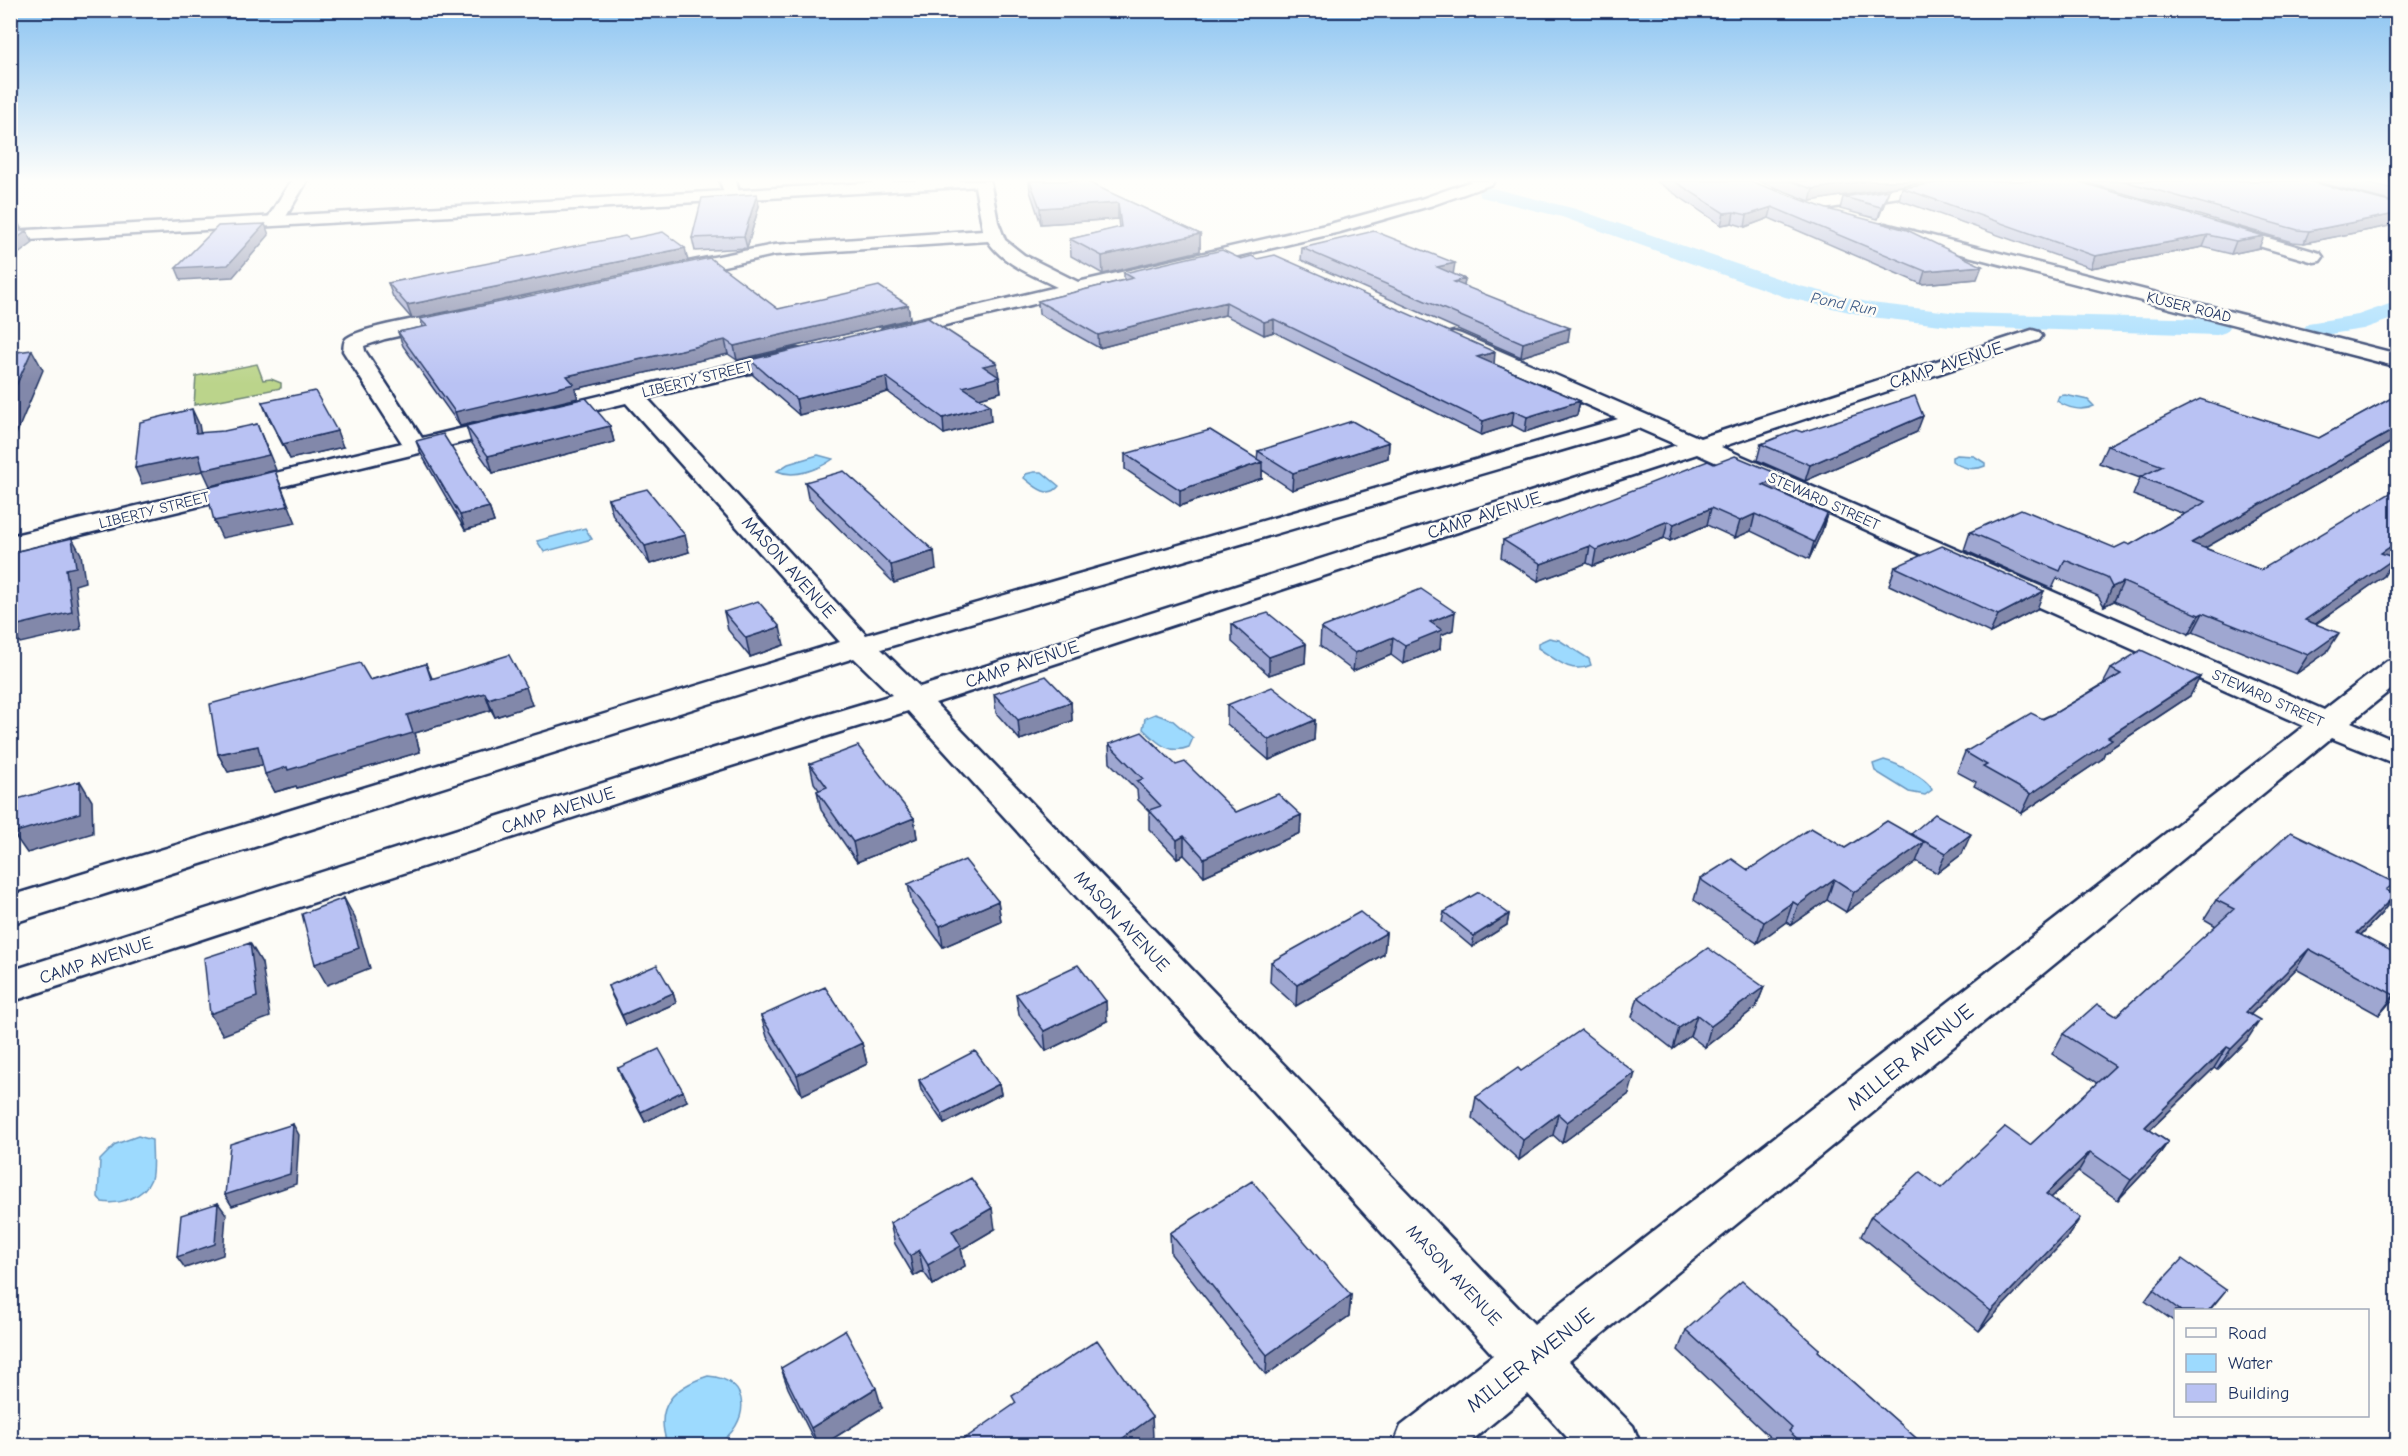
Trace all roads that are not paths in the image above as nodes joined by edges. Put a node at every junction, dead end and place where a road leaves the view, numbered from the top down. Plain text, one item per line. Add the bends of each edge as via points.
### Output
1 (789, 249) edge
2 (1003, 249) edge
3 (1242, 249) edge
4 (1254, 249) edge
5 (1961, 249) edge
6 (2287, 249) edge
7 (2313, 257) dead end
8 (1282, 262) edge
9 (658, 275) edge
10 (1074, 288) junction
11 (483, 312) edge
12 (1434, 329) edge
13 (2032, 336) dead end
14 (864, 339) edge
15 (818, 350) edge
16 (2397, 361) edge
17 (632, 395) junction
18 (1640, 420) junction
19 (416, 446) junction
20 (1699, 446) junction
21 (10, 544) edge
22 (860, 646) junction
23 (2397, 668) edge
24 (915, 699) junction
25 (2327, 724) junction
26 (2397, 755) edge
27 (10, 910) edge
28 (10, 987) edge
29 (1532, 1359) junction
30 (1421, 1446) edge
31 (1613, 1446) edge

1 - 9 street
2 - 10 street
3 - 10 street
4 - 8 street
5 - 16 street, KUSER ROAD
6 - 7 street
10 - 14 street
11 - 19 street via 354,343 354,351
12 - 18 street, STEWARD STREET
13 - 20 street, CAMP AVENUE
15 - 17 street, LIBERTY STREET
17 - 19 street, LIBERTY STREET
17 - 22 street, MASON AVENUE
18 - 20 street, STEWARD STREET
18 - 22 street
19 - 21 street, LIBERTY STREET
20 - 24 street, CAMP AVENUE
20 - 25 street, STEWARD STREET
22 - 24 street, MASON AVENUE
22 - 27 street
23 - 25 street, MILLER AVENUE
24 - 28 street, CAMP AVENUE via 700,764
24 - 29 street, MASON AVENUE
25 - 26 street, STEWARD STREET
25 - 29 street, MILLER AVENUE
29 - 30 street, MILLER AVENUE
29 - 31 street, MASON AVENUE

